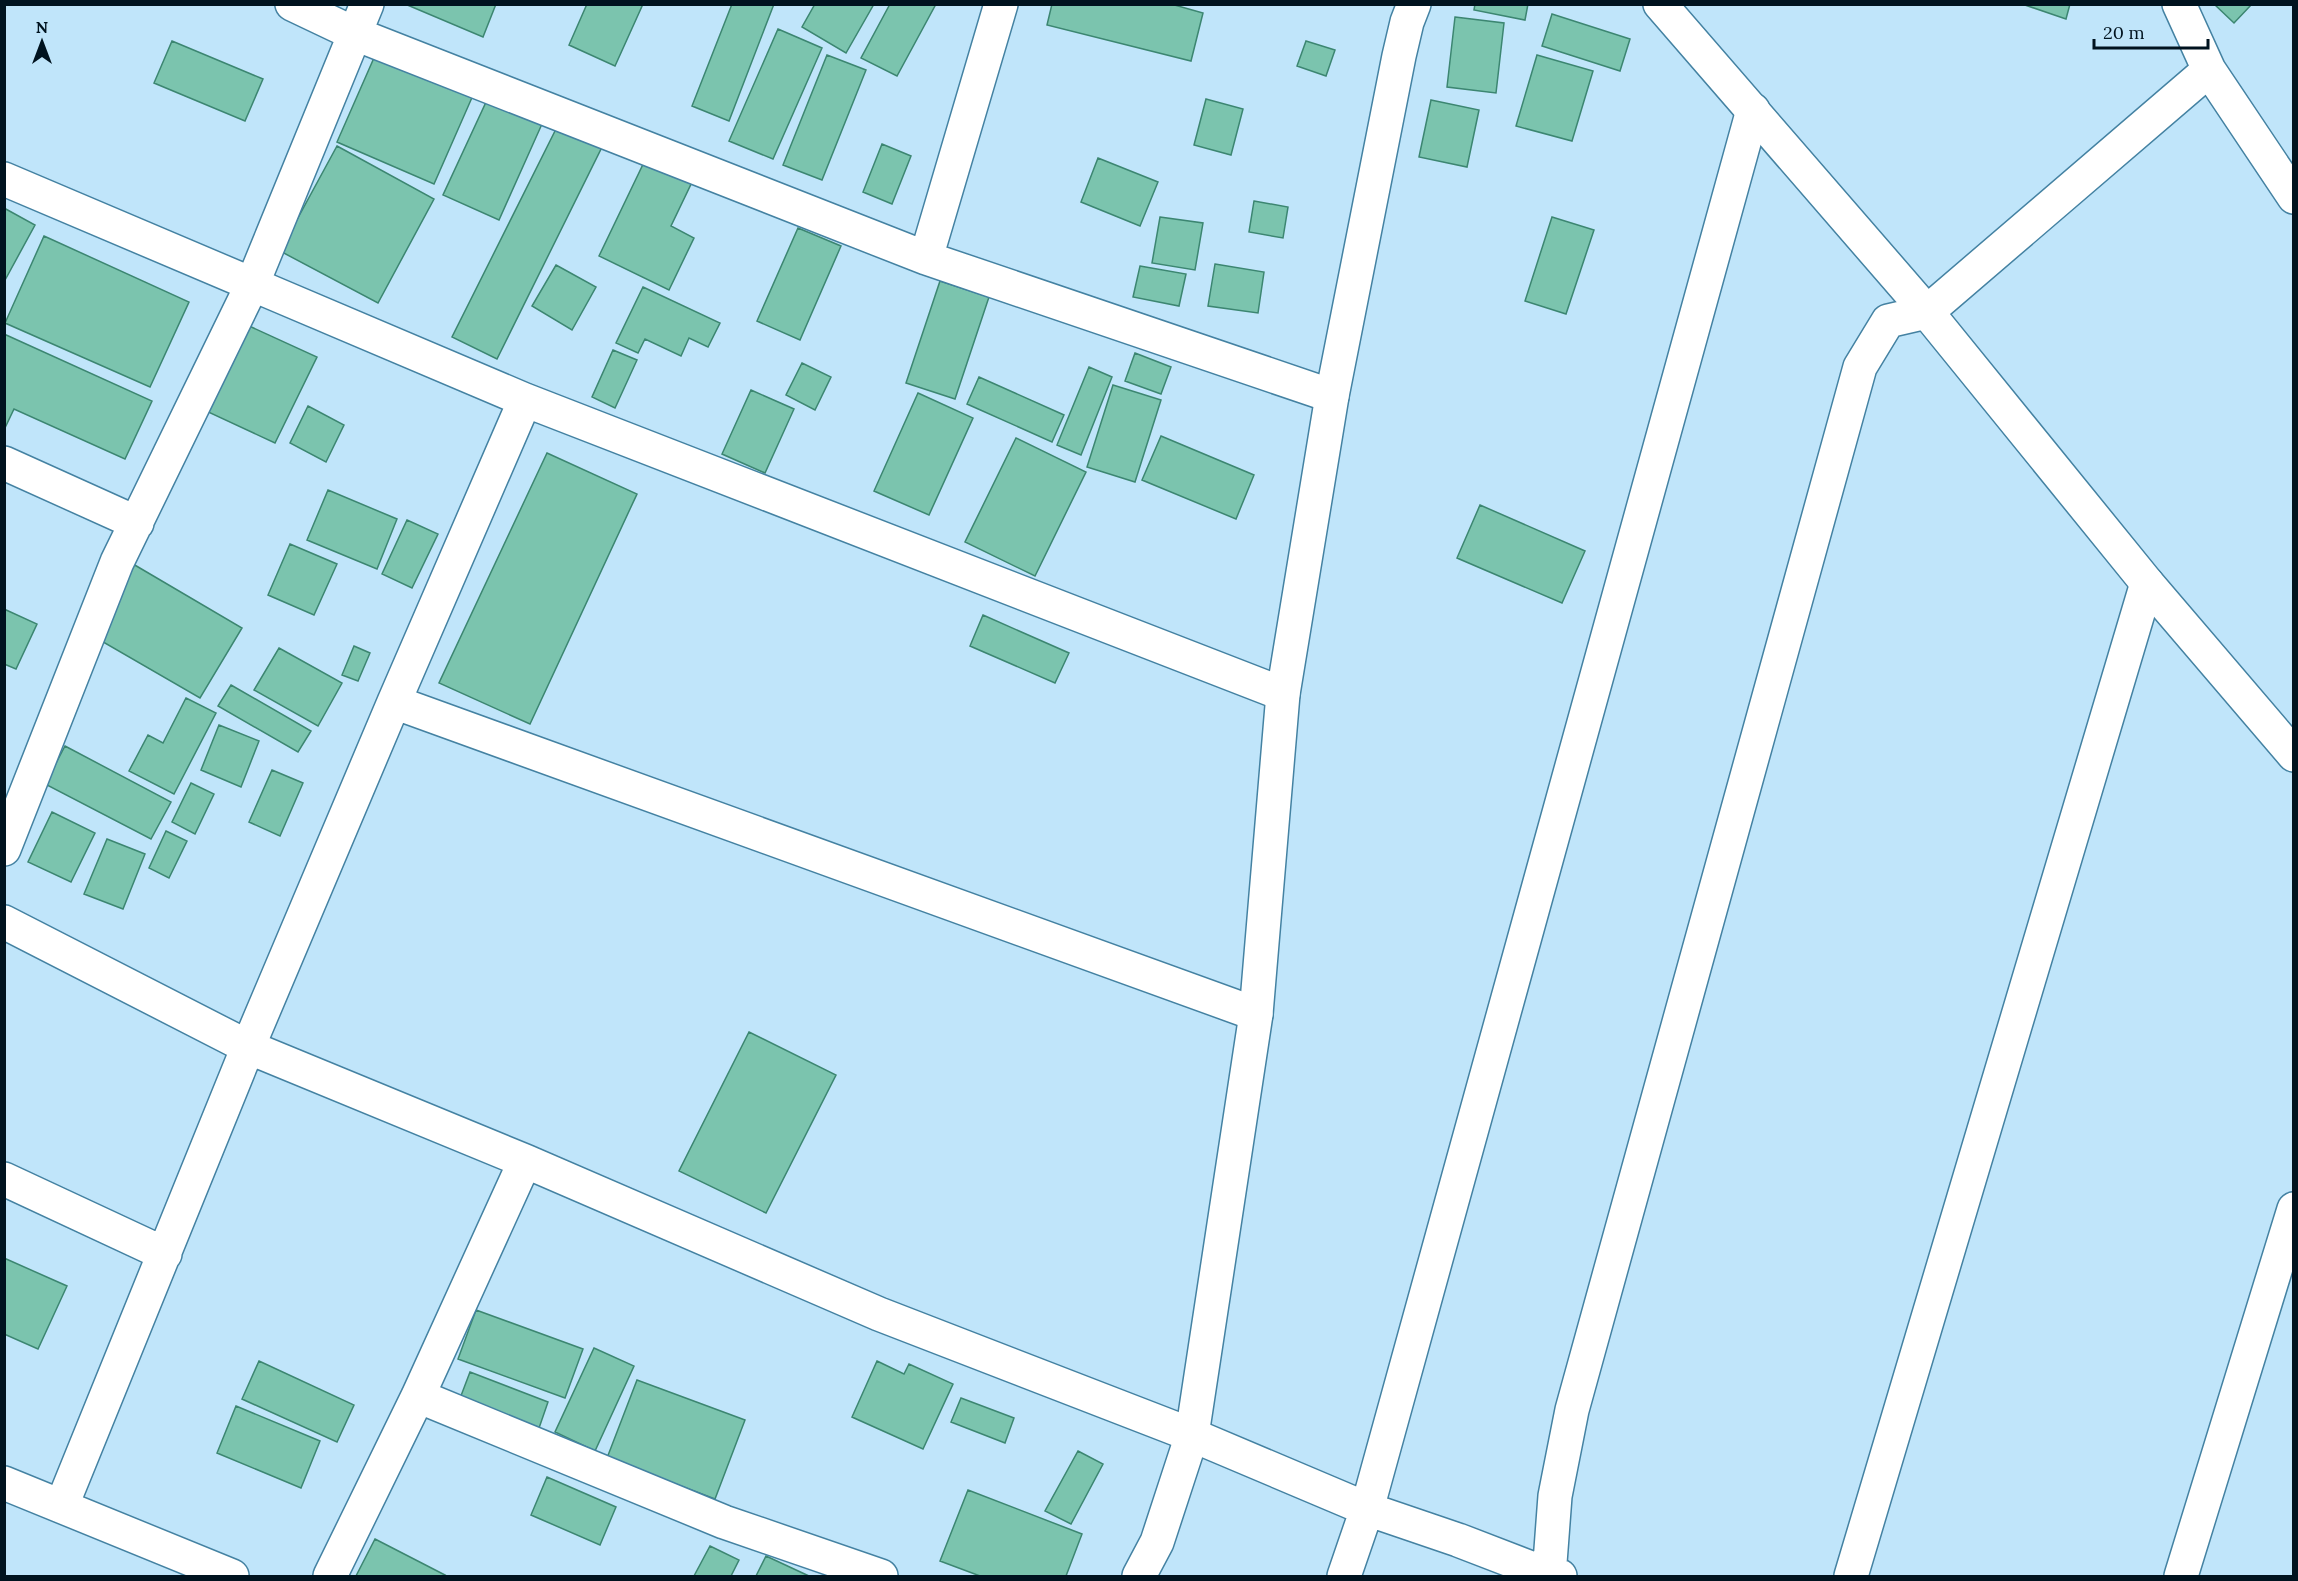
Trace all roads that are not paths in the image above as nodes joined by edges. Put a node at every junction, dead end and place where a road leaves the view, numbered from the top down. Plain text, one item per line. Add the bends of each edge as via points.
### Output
1 (292, 4) edge
2 (1001, 4) edge
3 (1660, 4) edge
4 (2179, 4) edge
5 (1410, 10) edge
6 (360, 19) edge
7 (2209, 70) junction
8 (1753, 111) junction
9 (4, 179) edge
10 (2294, 197) edge
11 (926, 258) junction
12 (252, 285) junction
13 (1927, 312) junction
14 (1332, 396) junction
15 (525, 400) junction
16 (4, 463) edge
17 (137, 523) junction
18 (2147, 583) junction
19 (1283, 694) junction
20 (393, 702) junction
21 (2294, 755) edge
22 (4, 849) edge
23 (4, 922) edge
24 (1256, 1014) junction
25 (248, 1047) junction
26 (525, 1161) junction
27 (4, 1179) edge
28 (2293, 1210) edge
29 (165, 1254) junction
30 (418, 1396) junction
31 (1192, 1435) junction
32 (4, 1483) edge
33 (62, 1505) junction
34 (1367, 1509) junction
35 (232, 1576) edge
36 (330, 1576) edge
37 (881, 1576) edge
38 (1139, 1576) edge
39 (1344, 1576) edge
40 (1553, 1576) edge
41 (1851, 1576) edge
42 (2181, 1576) edge

1 - 6 street
2 - 11 street
3 - 8 street
4 - 7 street
5 - 14 street
6 - 11 street
6 - 12 street
7 - 10 street
7 - 13 street
8 - 13 street
8 - 34 street
9 - 12 street
11 - 14 street
12 - 15 street
12 - 17 street
13 - 18 street
13 - 40 street via 1888,321 1860,367 1572,1410 1556,1496
14 - 19 street
15 - 19 street
15 - 20 street
16 - 17 street
17 - 22 street via 117,562
18 - 21 street
18 - 41 street
19 - 24 street
20 - 24 street
20 - 25 street
23 - 25 street
24 - 31 street
25 - 26 street
25 - 29 street
26 - 30 street
26 - 31 street via 879,1314
27 - 29 street
28 - 42 street
29 - 33 street
30 - 36 street
30 - 37 street via 724,1522
31 - 34 street
31 - 38 street via 1157,1542
32 - 33 street
33 - 35 street
34 - 39 street
34 - 40 street

